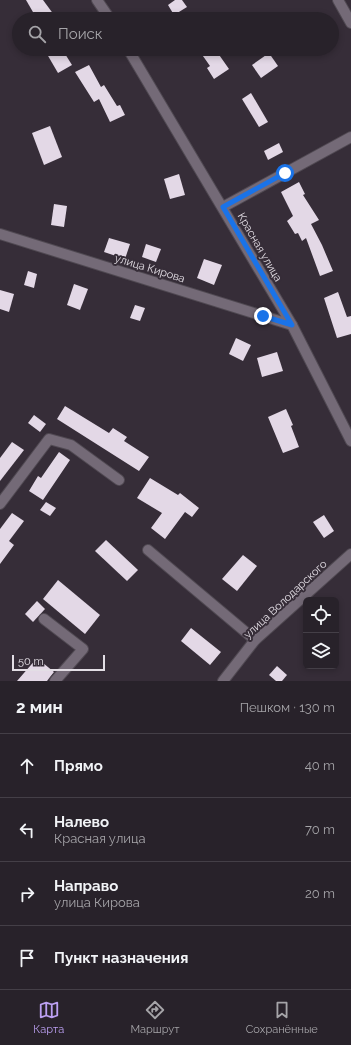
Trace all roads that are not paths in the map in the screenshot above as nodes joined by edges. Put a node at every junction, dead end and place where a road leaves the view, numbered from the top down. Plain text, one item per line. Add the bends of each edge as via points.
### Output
1 (97, 0) edge
2 (338, 0) edge
3 (105, 12) edge
4 (351, 23) edge
5 (132, 56) edge
6 (351, 137) edge
7 (223, 207) junction
8 (0, 234) edge
9 (292, 325) junction
10 (351, 441) edge
11 (119, 480) dead end
12 (0, 504) edge
13 (148, 550) dead end
14 (351, 554) edge
15 (44, 619) dead end
16 (256, 640) junction
17 (55, 681) edge
18 (223, 681) edge

1 - 3 street
2 - 4 street
5 - 7 street, Красная улица
6 - 7 street
7 - 9 street, Красная улица
8 - 9 street, улица Кирова
9 - 10 street, Красная улица
11 - 12 street via 72,444 49,439
13 - 16 street
14 - 16 street, улица Володарского
15 - 17 street via 82,649
16 - 18 street, улица Володарского

